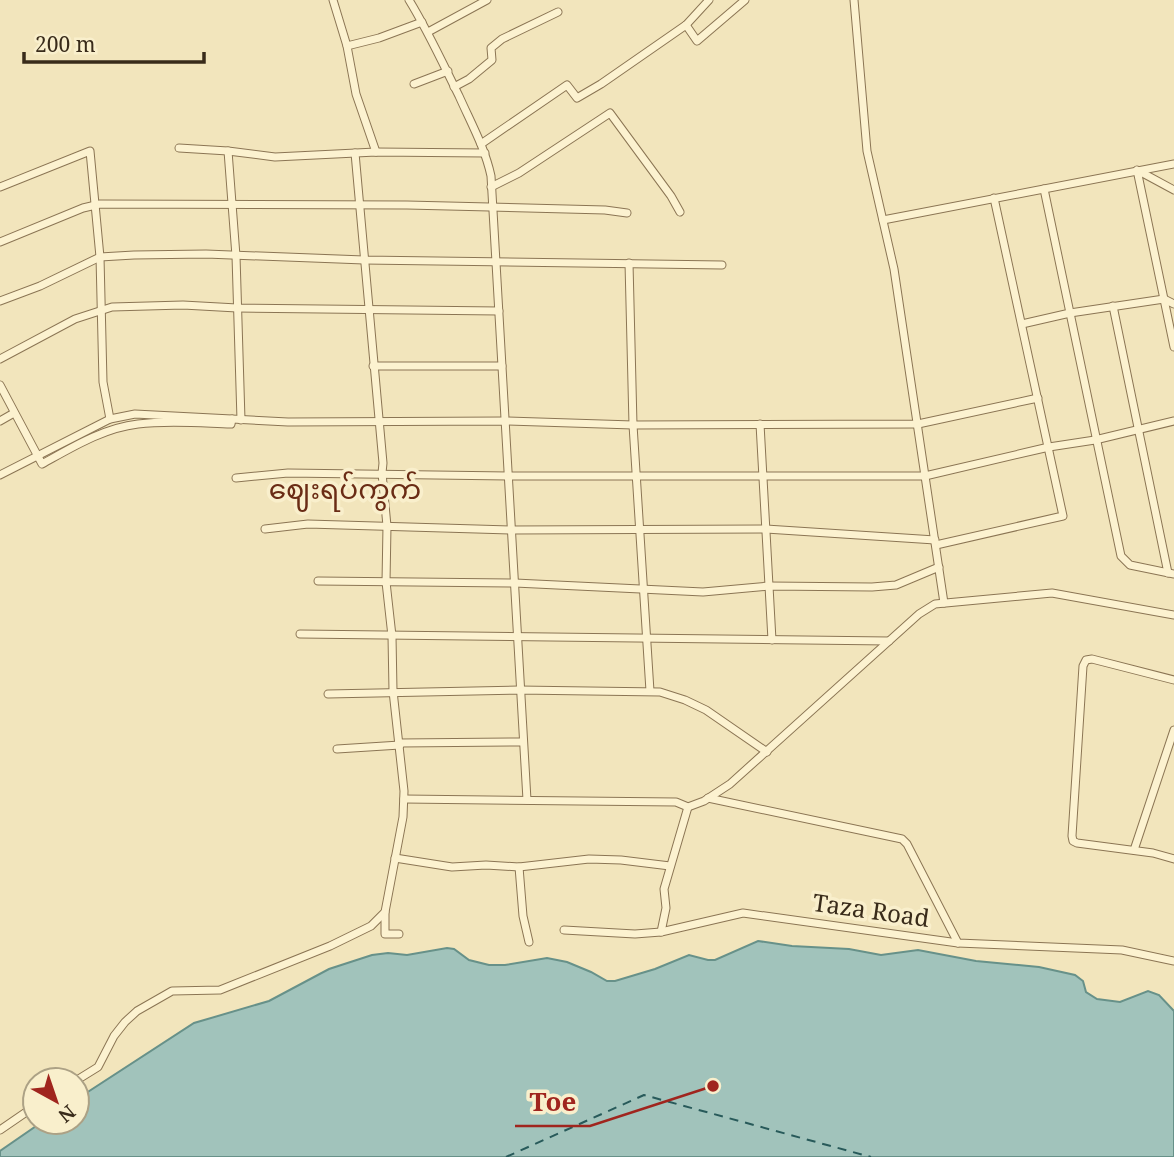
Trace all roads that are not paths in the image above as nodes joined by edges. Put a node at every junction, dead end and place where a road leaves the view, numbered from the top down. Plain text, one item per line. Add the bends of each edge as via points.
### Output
1 (333, 0) edge
2 (409, 0) edge
3 (487, 0) edge
4 (709, 0) edge
5 (745, 0) edge
6 (853, 0) edge
7 (558, 12) dead end
8 (422, 22) junction
9 (685, 24) junction
10 (428, 32) junction
11 (347, 46) junction
12 (447, 71) junction
13 (414, 84) dead end
14 (454, 87) junction
15 (481, 144) junction
16 (179, 148) dead end
17 (228, 151) junction
18 (376, 152) junction
19 (355, 153) junction
20 (485, 153) junction
21 (1174, 164) edge
22 (1138, 170) junction
23 (0, 187) edge
24 (491, 187) junction
25 (1044, 189) junction
26 (1174, 190) edge
27 (994, 198) junction
28 (232, 204) junction
29 (96, 205) junction
30 (359, 206) junction
31 (493, 206) junction
32 (680, 212) dead end
33 (627, 214) dead end
34 (883, 220) junction
35 (0, 242) edge
36 (236, 256) junction
37 (100, 257) junction
38 (364, 260) junction
39 (496, 262) junction
40 (629, 263) junction
41 (722, 265) dead end
42 (1164, 299) junction
43 (0, 301) edge
44 (1174, 304) edge
45 (1113, 306) junction
46 (237, 308) junction
47 (100, 310) junction
48 (368, 310) junction
49 (499, 311) junction
50 (1070, 313) junction
51 (1022, 324) junction
52 (1174, 347) edge
53 (0, 359) edge
54 (373, 366) junction
55 (502, 366) junction
56 (0, 385) edge
57 (1038, 398) junction
58 (14, 414) junction
59 (110, 419) junction
60 (232, 419) junction
61 (242, 420) junction
62 (0, 421) edge
63 (505, 421) junction
64 (1174, 421) edge
65 (379, 422) junction
66 (760, 424) junction
67 (918, 424) junction
68 (633, 425) junction
69 (1138, 428) junction
70 (1095, 440) junction
71 (1049, 447) junction
72 (36, 457) junction
73 (382, 473) junction
74 (0, 475) edge
75 (508, 476) junction
76 (637, 476) junction
77 (763, 476) junction
78 (925, 476) junction
79 (236, 478) dead end
80 (387, 526) junction
81 (766, 528) junction
82 (265, 529) dead end
83 (641, 529) junction
84 (512, 530) junction
85 (935, 542) junction
86 (939, 567) junction
87 (1171, 573) edge
88 (318, 581) dead end
89 (386, 582) junction
90 (515, 583) junction
91 (769, 586) junction
92 (644, 587) junction
93 (944, 603) junction
94 (1174, 615) edge
95 (300, 634) dead end
96 (392, 636) junction
97 (518, 637) junction
98 (648, 638) junction
99 (772, 640) junction
100 (890, 641) junction
101 (1174, 680) edge
102 (519, 690) junction
103 (393, 691) junction
104 (650, 691) junction
105 (328, 694) dead end
106 (1174, 730) edge
107 (523, 742) junction
108 (400, 744) junction
109 (337, 749) dead end
110 (767, 751) junction
111 (708, 798) junction
112 (404, 799) junction
113 (527, 800) junction
114 (688, 807) junction
115 (1134, 850) junction
116 (394, 858) junction
117 (1174, 859) edge
118 (670, 866) junction
119 (519, 867) junction
120 (385, 912) junction
121 (564, 930) dead end
122 (661, 932) junction
123 (385, 934) junction
124 (399, 934) dead end
125 (529, 942) dead end
126 (958, 943) junction
127 (387, 944) dead end
128 (1174, 961) edge
129 (91, 1071) edge
130 (21, 1116) edge
131 (0, 1129) edge

1 - 11 street
2 - 8 street
3 - 10 street
4 - 9 street
5 - 9 street via 697,41
6 - 34 street via 867,151
7 - 14 street via 502,39 491,48 492,60
8 - 10 street
8 - 11 street
9 - 15 street via 601,85 577,97 567,85
10 - 12 street
11 - 18 street via 356,94
12 - 13 street
12 - 14 street
14 - 15 street
15 - 20 street
16 - 17 street
17 - 19 street via 275,157
17 - 28 street
18 - 19 street
18 - 20 street
19 - 30 street
20 - 24 street
21 - 22 street
22 - 25 street
22 - 26 street
22 - 42 street
23 - 29 street via 90,150
24 - 31 street
24 - 32 street via 610,113
25 - 27 street
25 - 50 street
27 - 34 street
27 - 51 street
28 - 29 street
28 - 30 street
28 - 36 street
29 - 35 street
29 - 37 street
30 - 31 street
30 - 38 street
31 - 33 street
31 - 39 street
34 - 67 street
36 - 37 street
36 - 38 street
36 - 46 street
37 - 43 street
37 - 47 street
38 - 39 street
38 - 48 street
39 - 40 street
39 - 49 street
40 - 41 street
40 - 68 street
42 - 44 street
42 - 45 street
42 - 52 street
45 - 50 street
45 - 69 street
46 - 47 street via 151,305
46 - 48 street
46 - 61 street
47 - 53 street
47 - 59 street via 103,382
48 - 49 street
48 - 54 street
49 - 55 street
50 - 51 street
50 - 70 street
51 - 57 street
54 - 55 street
54 - 65 street
55 - 63 street
56 - 58 street
57 - 67 street
57 - 71 street
58 - 62 street
58 - 72 street
59 - 60 street via 135,414
59 - 72 street
60 - 61 street
60 - 72 street via 231,424 138,424 104,433 42,464
61 - 65 street
63 - 65 street
63 - 68 street
63 - 75 street
64 - 69 street
65 - 73 street
66 - 67 street
66 - 68 street
66 - 77 street
67 - 78 street
68 - 76 street
69 - 70 street
69 - 87 street
70 - 71 street
70 - 87 street via 1122,560
71 - 78 street
71 - 85 street via 1063,516
72 - 74 street
73 - 75 street
73 - 79 street
73 - 80 street
75 - 76 street
75 - 84 street
76 - 77 street
76 - 83 street
77 - 78 street
77 - 81 street
78 - 85 street
80 - 82 street via 308,524
80 - 84 street
80 - 89 street
81 - 83 street
81 - 85 street
81 - 91 street
83 - 84 street
83 - 92 street
84 - 90 street
85 - 86 street
86 - 91 street via 896,585
86 - 93 street
88 - 89 street
89 - 90 street
89 - 96 street
90 - 92 street
90 - 97 street
91 - 92 street via 704,592
91 - 99 street
92 - 98 street
93 - 94 street via 1052,593
93 - 100 street via 919,614
95 - 96 street
96 - 97 street
96 - 103 street
97 - 98 street
97 - 102 street
98 - 99 street
98 - 104 street
99 - 100 street
100 - 110 street
101 - 115 street via 1092,659 1084,663 1072,839
102 - 103 street
102 - 104 street
102 - 107 street
103 - 105 street
103 - 108 street
104 - 110 street via 706,710
106 - 115 street
107 - 108 street
107 - 113 street
108 - 109 street
108 - 112 street
110 - 111 street
111 - 114 street
111 - 126 street via 902,839
112 - 113 street
112 - 116 street
113 - 114 street via 676,802
114 - 118 street
115 - 117 street
116 - 119 street via 452,867
116 - 120 street
118 - 119 street via 589,859
118 - 122 street
119 - 125 street
120 - 123 street
120 - 129 street via 371,926 330,946 220,990 172,991 125,1022
121 - 122 street, Taza Road
122 - 126 street, Taza Road via 743,913
123 - 124 street
123 - 127 street
126 - 128 street, Taza Road via 1122,950
130 - 131 street

